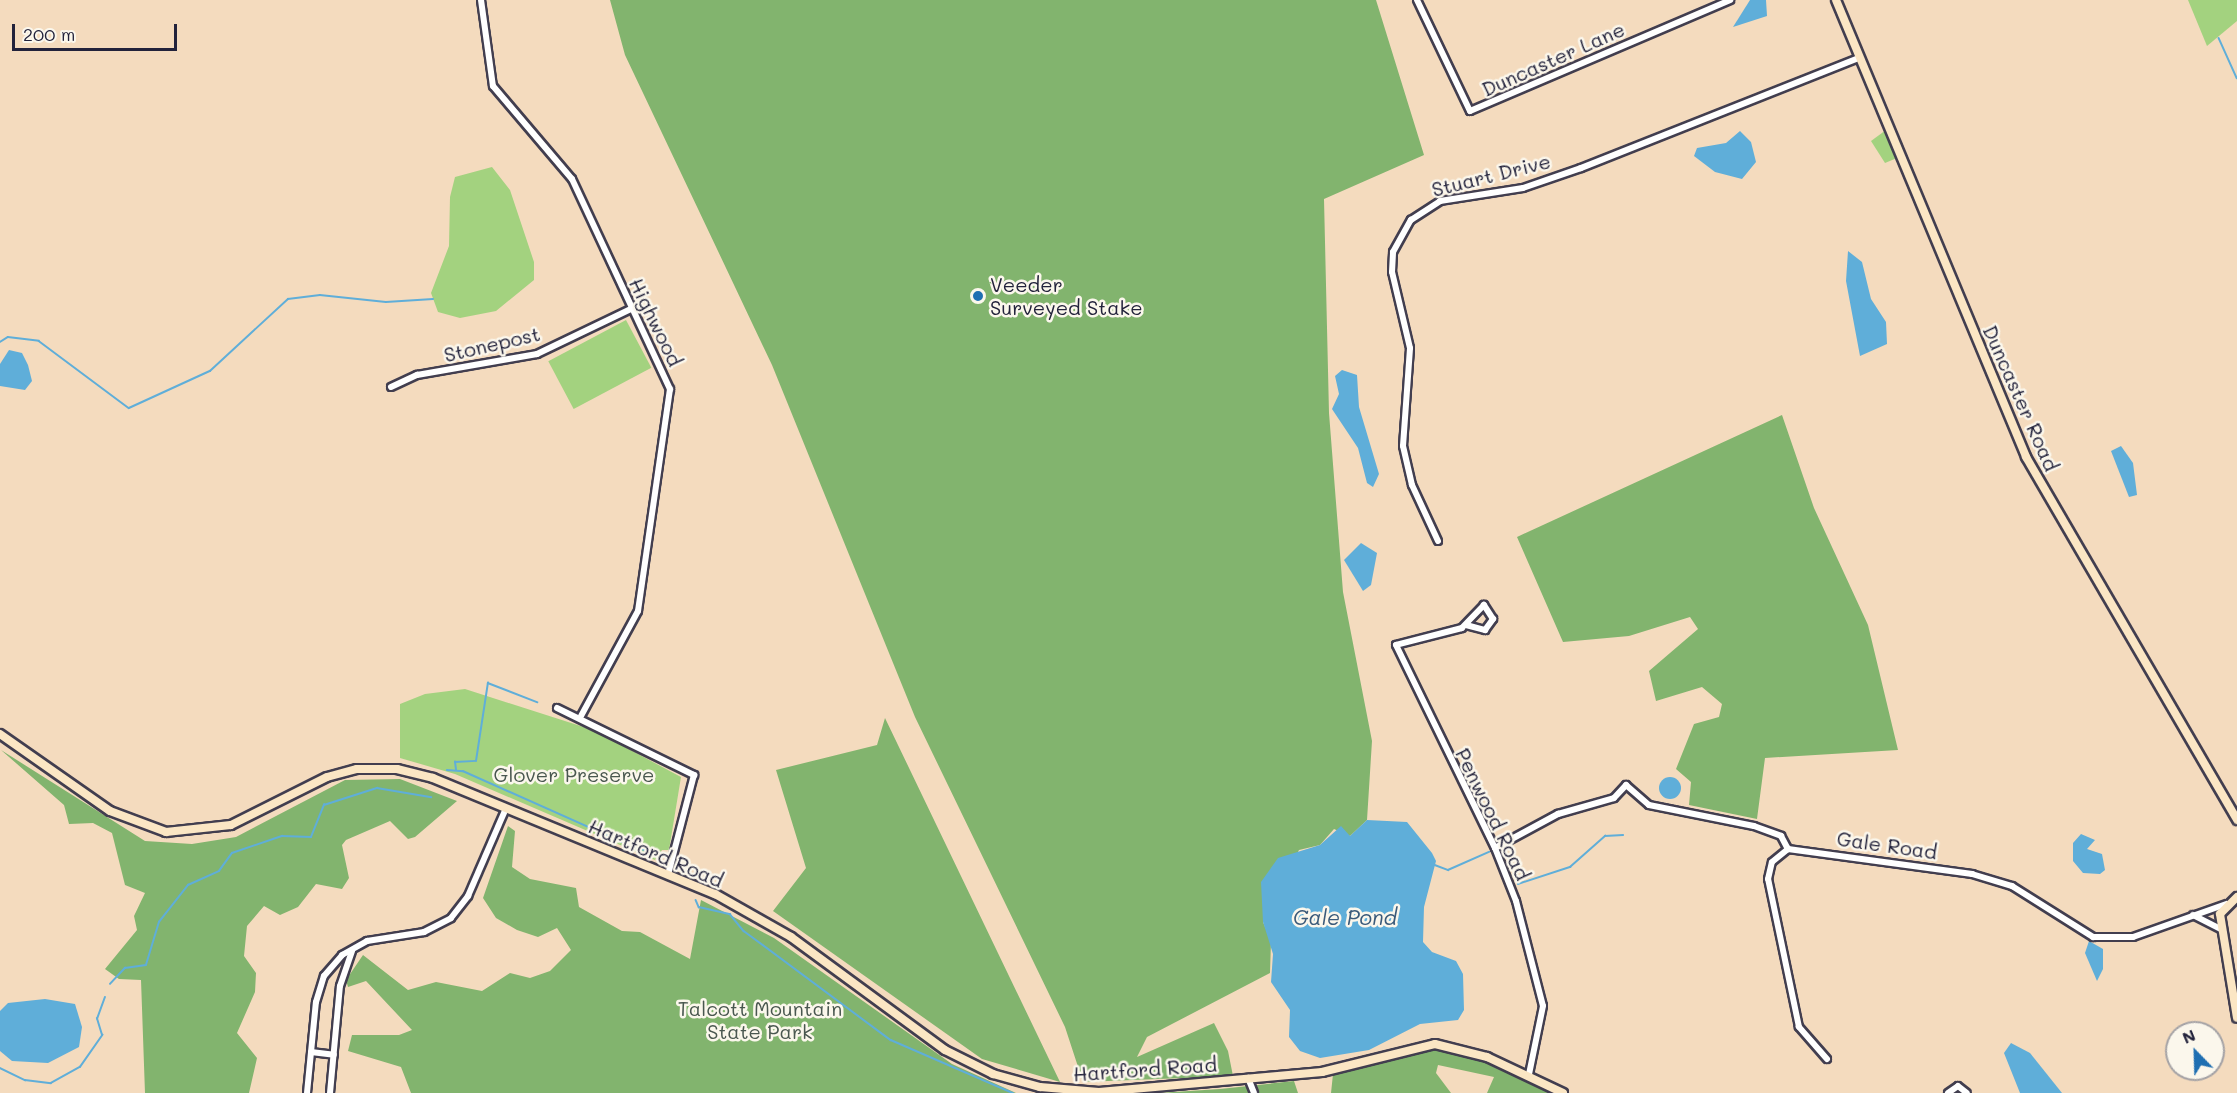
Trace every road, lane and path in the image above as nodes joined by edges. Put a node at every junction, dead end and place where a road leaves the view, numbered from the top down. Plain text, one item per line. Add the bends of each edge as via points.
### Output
1 (481, 0) edge
2 (1418, 0) edge
3 (1730, 0) edge
4 (1836, 0) edge
5 (1859, 58) junction
6 (631, 309) junction
7 (391, 387) dead end
8 (1438, 541) dead end
9 (1466, 625) junction
10 (557, 708) dead end
11 (581, 716) junction
12 (0, 734) edge
13 (506, 808) junction
14 (2237, 820) edge
15 (1495, 848) junction
16 (1788, 849) junction
17 (668, 875) junction
18 (2237, 897) edge
19 (2226, 904) junction
20 (2193, 915) junction
21 (2221, 929) junction
22 (352, 951) junction
23 (2237, 1018) edge
24 (311, 1052) junction
25 (334, 1054) junction
26 (1827, 1059) dead end
27 (1530, 1074) junction
28 (1248, 1078) junction
29 (1038, 1090) edge
30 (307, 1093) edge
31 (330, 1093) edge
32 (1254, 1093) edge
33 (1563, 1093) edge
34 (1948, 1093) edge
35 (1967, 1093) edge

1 - 6 street, Highwood via 493,86 572,179
2 - 3 street, Duncaster Lane via 1470,111
4 - 5 main road, Duncaster Road
5 - 8 street, Stuart Drive via 1580,169 1523,188 1440,201 1412,220 1394,252 1392,272 1410,348 1403,446 1412,485
5 - 14 main road, Duncaster Road via 2026,457
6 - 7 street, Stonepost via 537,354 417,375
6 - 11 street, Highwood via 670,389 653,531 639,611
9 - 9 street via 1484,605 1493,619 1485,630
9 - 15 street, Penwood Road via 1425,641 1396,645
10 - 11 street
11 - 17 street via 694,775
12 - 13 main road, Hartford Road via 110,811 166,832 231,825 327,777 378,768 433,778
13 - 17 main road, Hartford Road
13 - 22 street via 471,890 451,918 424,932 380,938
15 - 16 street via 1558,814 1614,798 1626,785 1649,805 1756,826 1781,836
15 - 27 street, Penwood Road via 1516,901 1543,1006
16 - 20 street, Gale Road via 1972,874 2012,886 2093,937 2133,937
16 - 26 street via 1772,862 1768,879 1799,1027
17 - 29 main road, Hartford Road via 791,937 945,1050 993,1074
18 - 19 main road
19 - 20 street, Gale Road
19 - 21 main road
20 - 21 street
21 - 23 main road
22 - 24 street via 333,964 320,984
22 - 25 street via 340,986
24 - 25 street
24 - 30 street
25 - 31 street
27 - 28 main road, Hartford Road via 1435,1044 1298,1074
27 - 33 main road, Hartford Road
28 - 29 main road, Hartford Road via 1099,1092
28 - 32 street
34 - 35 street via 1958,1086

